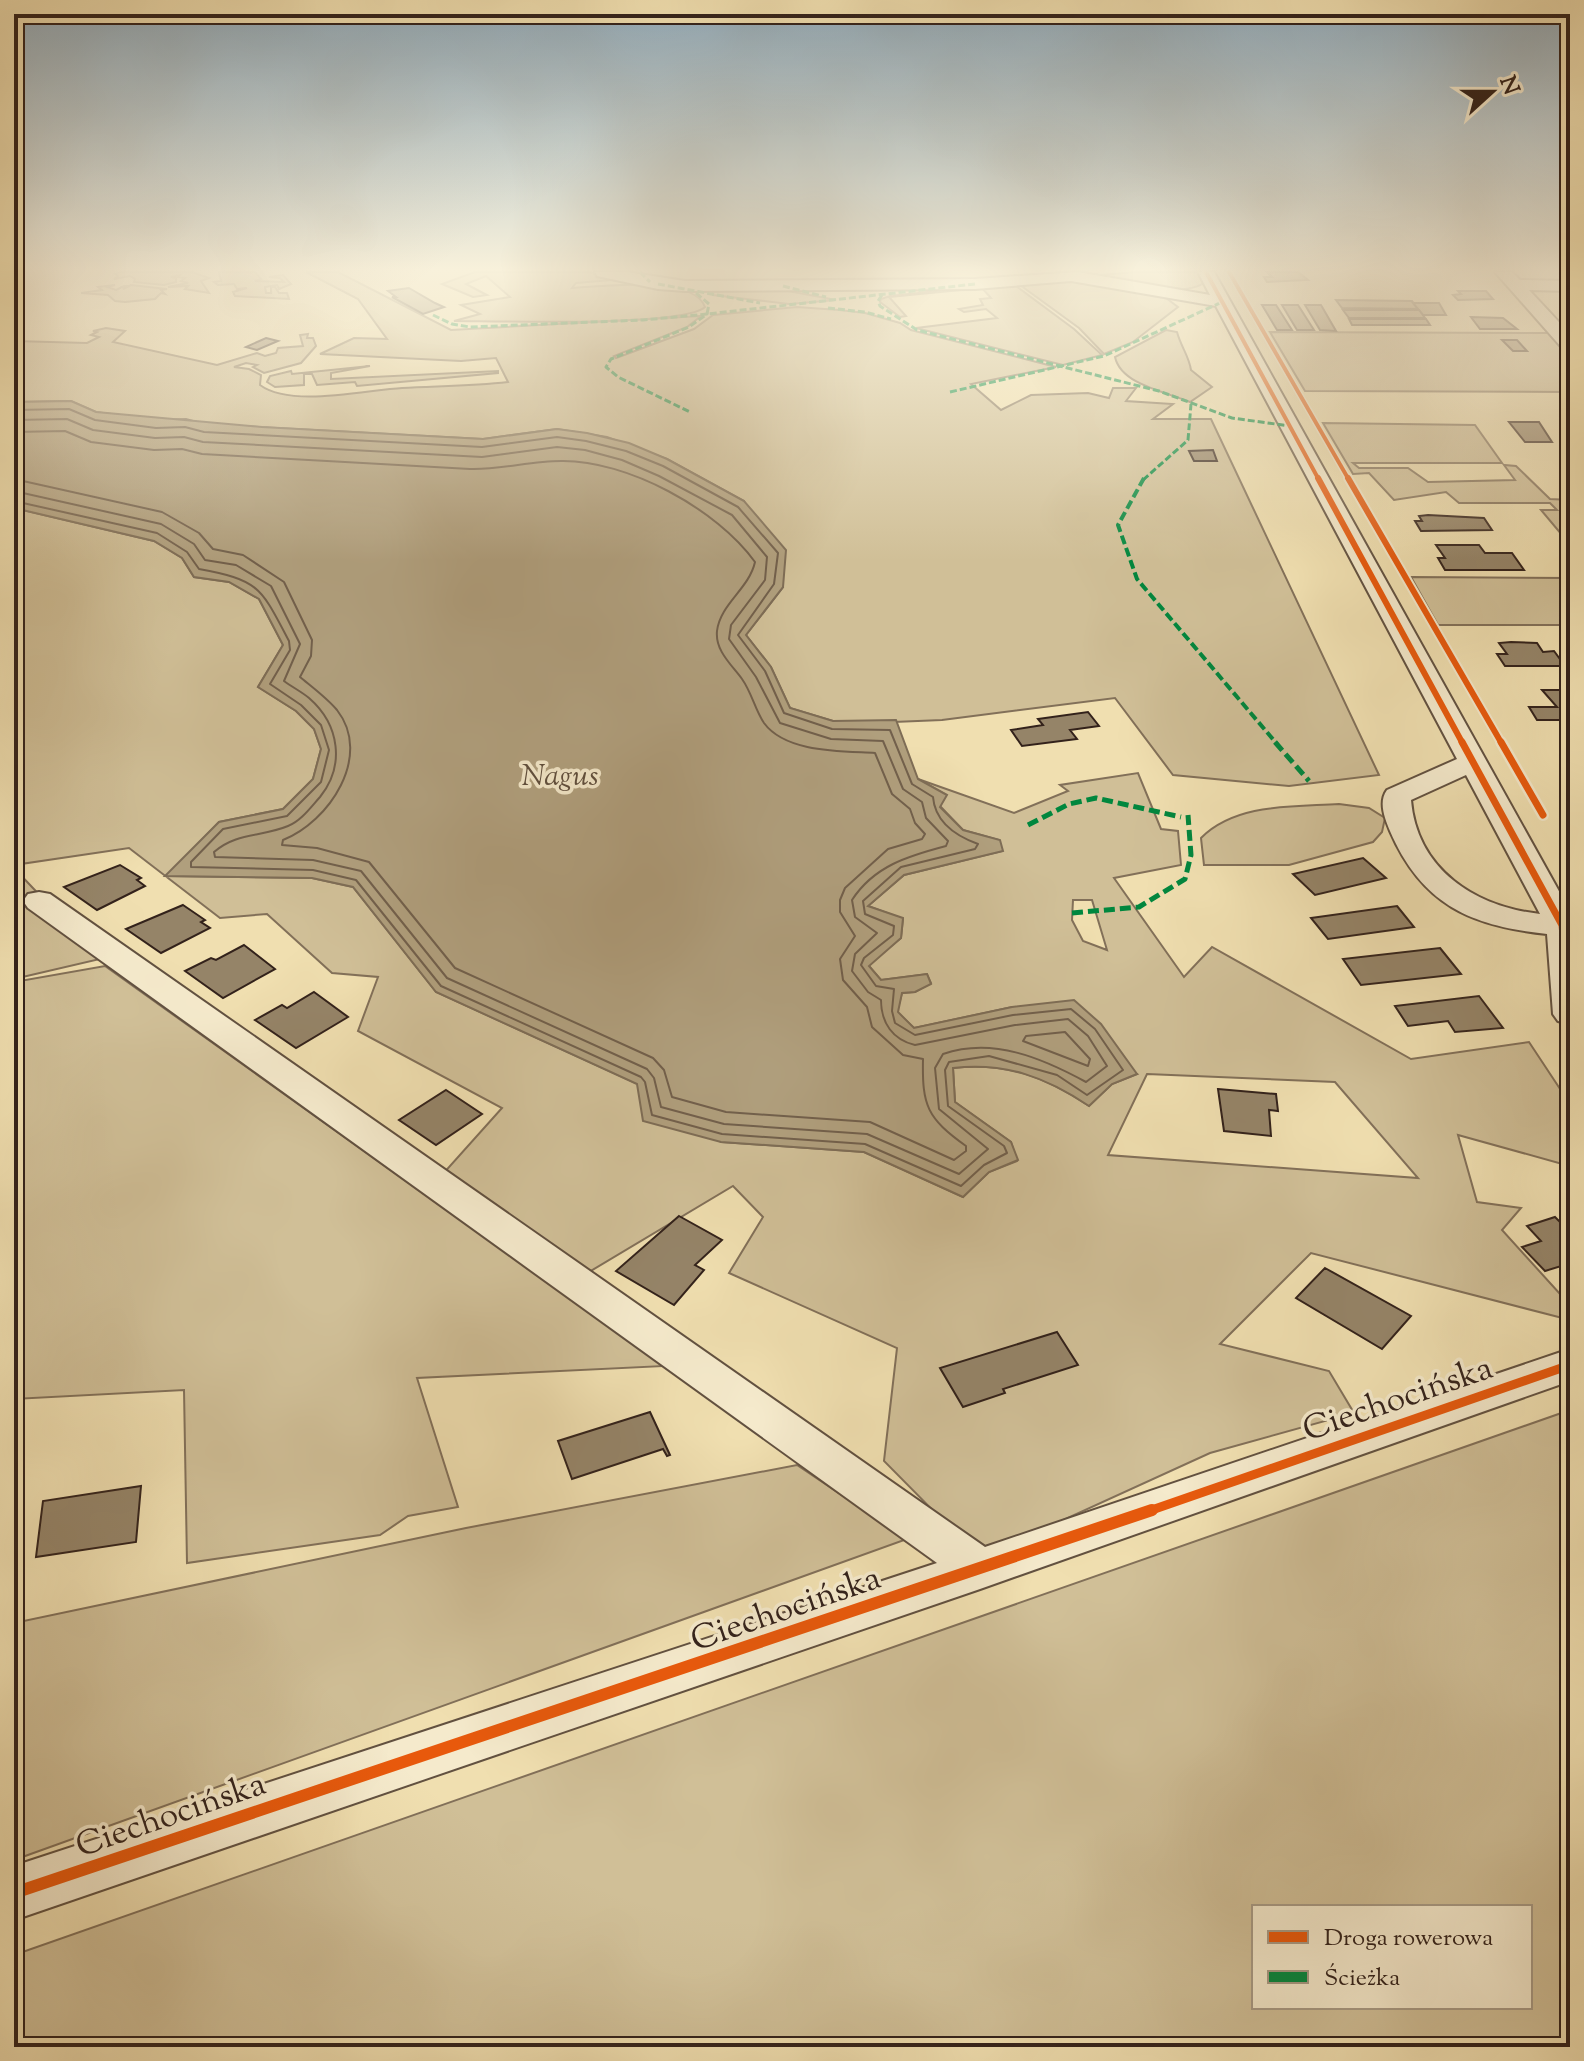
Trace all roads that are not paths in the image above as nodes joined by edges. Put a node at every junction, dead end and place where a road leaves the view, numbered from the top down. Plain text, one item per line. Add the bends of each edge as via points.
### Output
1 (1258, 368) edge
2 (1473, 762) junction
3 (39, 901) dead end
4 (1566, 925) edge
5 (1570, 1014) edge
6 (1570, 1365) edge
7 (980, 1569) junction
8 (14, 1893) edge

1 - 2 street
2 - 4 street
2 - 4 street via 1397,796 1400,821 1424,869 1447,895 1485,915
3 - 7 street
4 - 5 street
6 - 7 street, Ciechocińska
7 - 8 street, Ciechocińska

